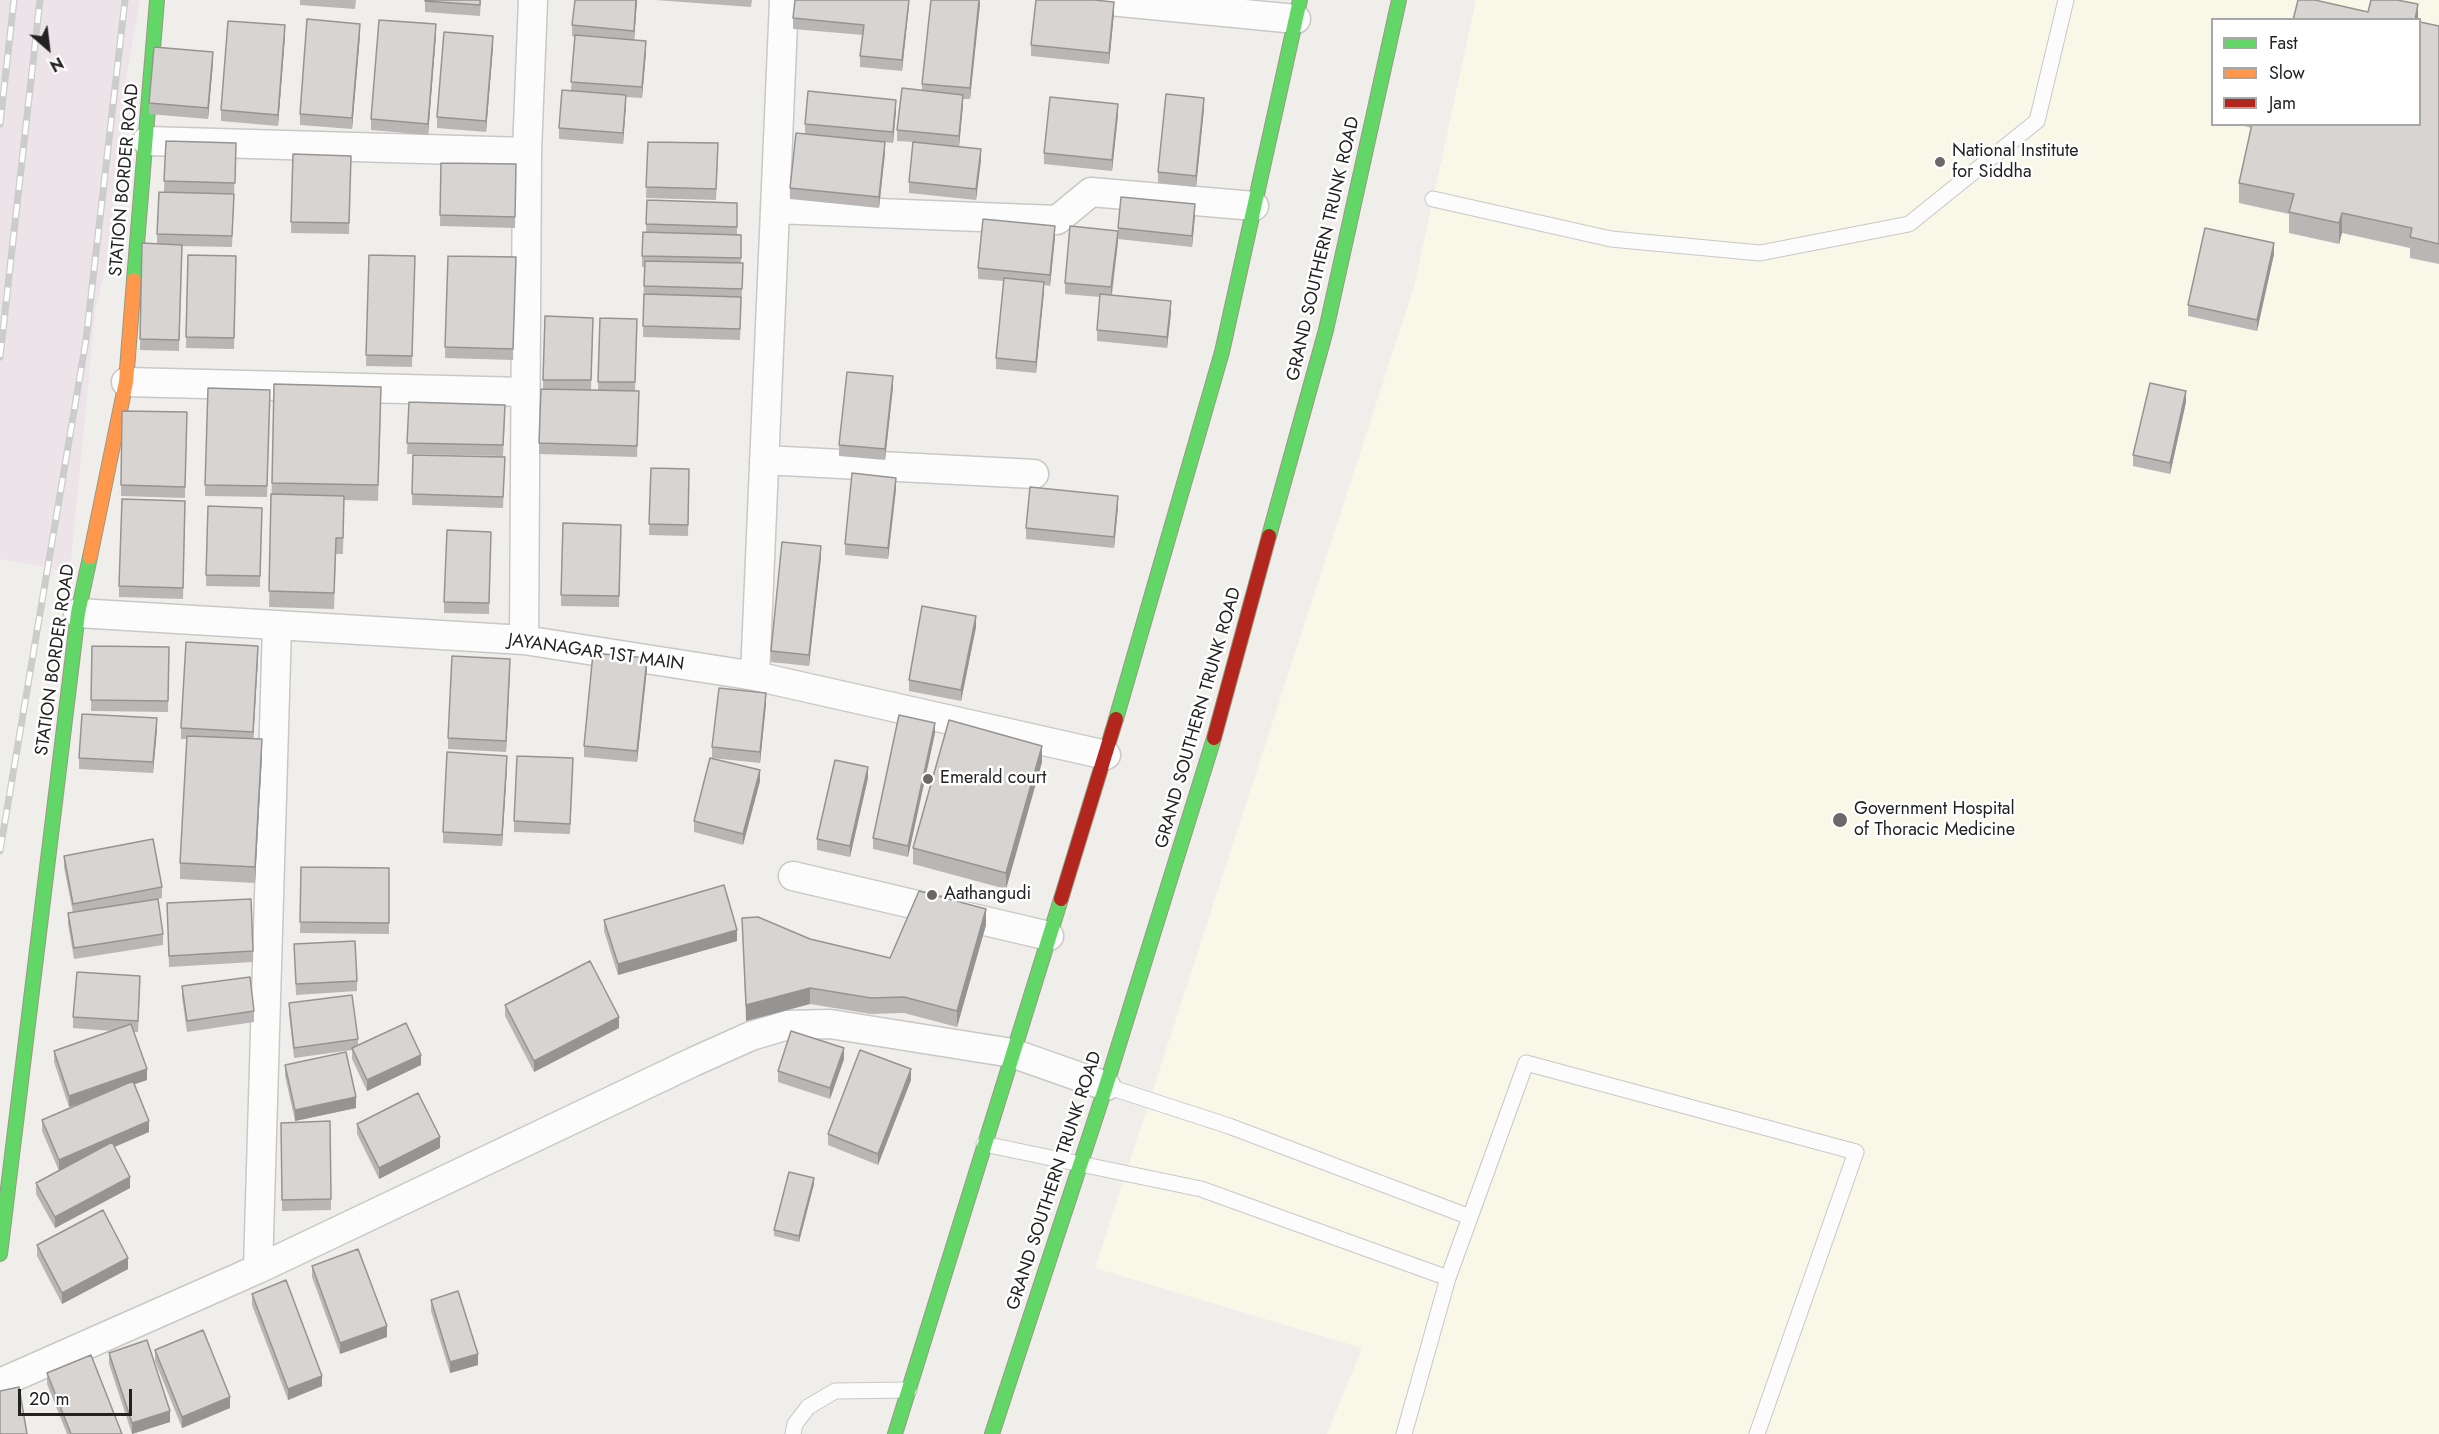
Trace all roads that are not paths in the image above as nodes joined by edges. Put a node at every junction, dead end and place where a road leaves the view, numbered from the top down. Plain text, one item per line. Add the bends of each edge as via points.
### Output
1 (157, 0) edge
2 (533, 0) edge
3 (784, 0) edge
4 (1100, 0) edge
5 (1400, 0) edge
6 (2066, 0) edge
7 (1298, 9) edge
8 (147, 141) junction
9 (526, 152) junction
10 (1433, 200) dead end
11 (1254, 207) junction
12 (775, 209) junction
13 (126, 382) junction
14 (524, 392) junction
15 (764, 460) junction
16 (1034, 474) dead end
17 (78, 613) junction
18 (277, 626) junction
19 (524, 640) junction
20 (755, 676) junction
21 (1106, 755) junction
22 (793, 876) dead end
23 (1049, 936) junction
24 (1012, 1053) junction
25 (1106, 1086) junction
26 (984, 1144) junction
27 (1080, 1163) junction
28 (1470, 1217) junction
29 (0, 1254) edge
30 (258, 1269) junction
31 (1448, 1278) junction
32 (0, 1383) edge
33 (909, 1390) junction
34 (794, 1434) edge
35 (895, 1434) edge
36 (992, 1434) edge
37 (1404, 1434) edge
38 (1757, 1434) edge

1 - 8 main road, STATION BORDER ROAD
2 - 9 street
3 - 12 street
4 - 7 street
5 - 25 main road, GRAND SOUTHERN TRUNK ROAD via 1326,330 1203,778
6 - 10 lane via 2037,121 1909,224 1760,253 1611,239
7 - 11 main road
8 - 9 street
8 - 13 main road, STATION BORDER ROAD
9 - 14 street
11 - 12 street via 1091,192 1057,220
11 - 21 main road via 1222,352
12 - 15 street
13 - 14 street
13 - 17 main road, STATION BORDER ROAD
14 - 19 street
15 - 16 street
15 - 20 street
17 - 18 street, JAYANAGAR 1ST MAIN
17 - 29 main road, STATION BORDER ROAD
18 - 19 street, JAYANAGAR 1ST MAIN
18 - 30 street
19 - 20 street, JAYANAGAR 1ST MAIN
20 - 21 street, JAYANAGAR 1ST MAIN
21 - 23 main road
22 - 23 street
23 - 24 main road
24 - 25 street
24 - 26 main road
24 - 30 street via 830,1024 788,1025 751,1035
25 - 27 main road, GRAND SOUTHERN TRUNK ROAD
25 - 28 lane via 1229,1126
26 - 27 lane
26 - 33 main road
27 - 31 lane via 1201,1189
27 - 36 main road, GRAND SOUTHERN TRUNK ROAD
28 - 31 lane
28 - 38 lane via 1526,1063 1856,1152
30 - 32 street
31 - 37 lane
33 - 34 lane via 834,1391 808,1407 795,1424
33 - 35 main road

